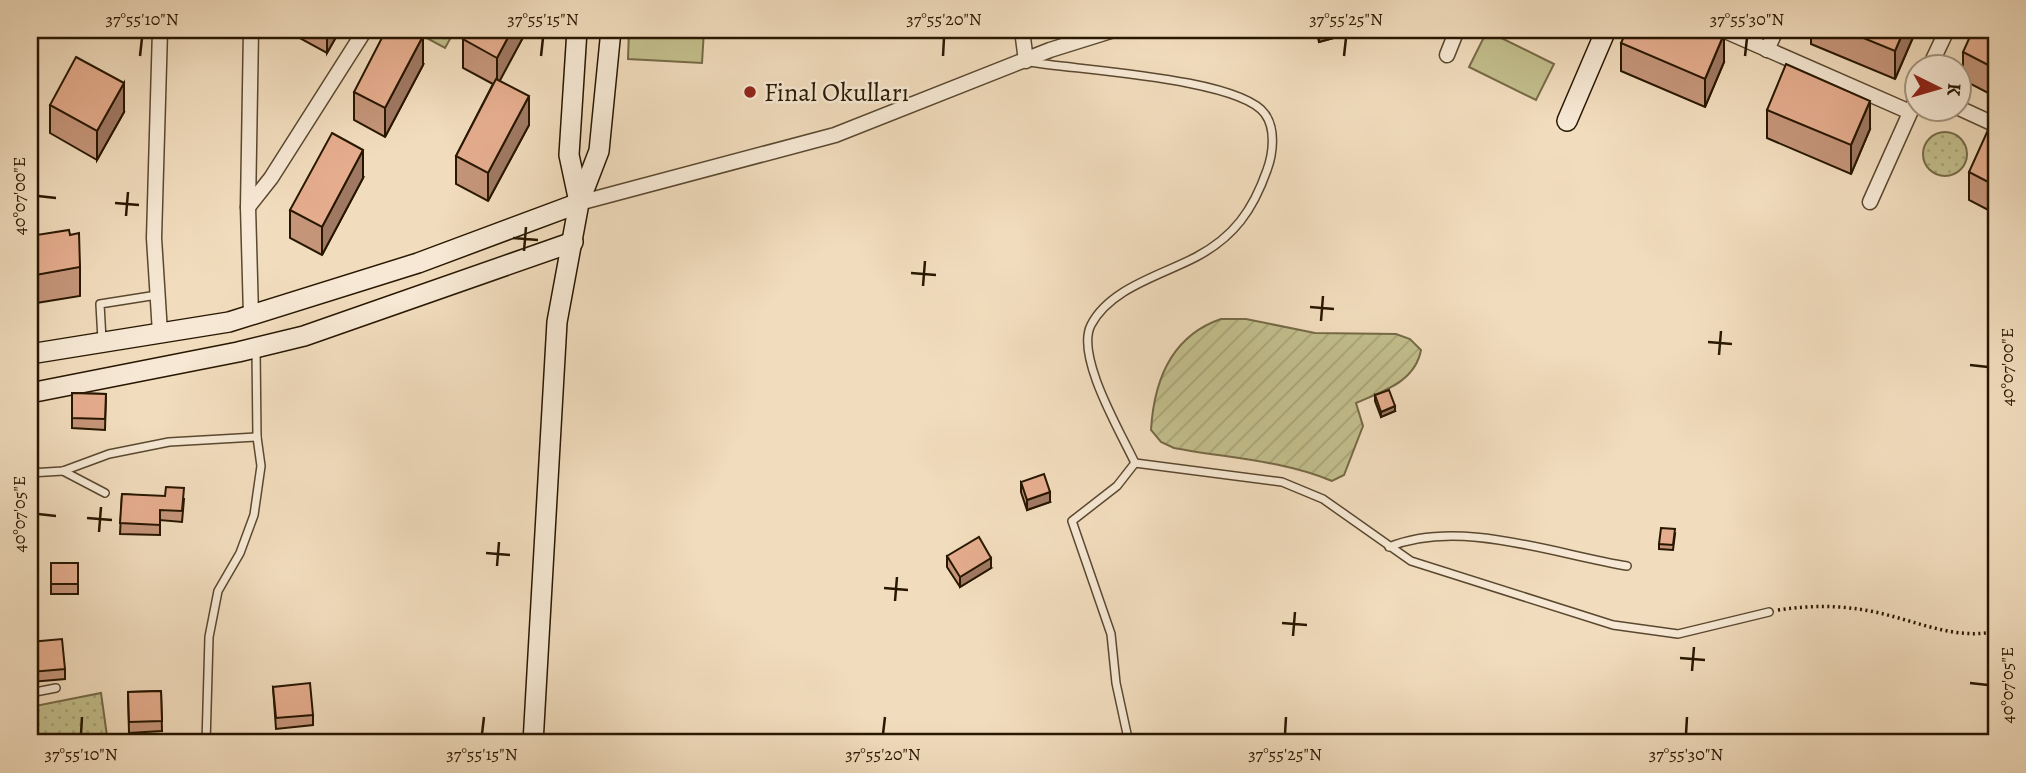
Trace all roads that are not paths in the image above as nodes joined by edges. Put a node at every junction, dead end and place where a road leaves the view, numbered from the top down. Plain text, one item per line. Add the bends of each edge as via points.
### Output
1 (160, 30) edge
2 (251, 30) edge
3 (365, 30) edge
4 (576, 30) edge
5 (611, 30) edge
6 (1022, 30) edge
7 (1114, 30) edge
8 (1457, 30) edge
9 (1606, 30) edge
10 (1723, 30) edge
11 (1776, 30) edge
12 (1947, 30) edge
13 (1767, 50) junction
14 (1937, 52) edge
15 (1447, 55) dead end
16 (1026, 61) junction
17 (1904, 110) edge
18 (1974, 115) edge
19 (1567, 121) dead end
20 (1906, 122) edge
21 (1996, 125) edge
22 (1870, 202) dead end
23 (579, 204) junction
24 (248, 207) junction
25 (573, 242) junction
26 (157, 295) junction
27 (251, 315) junction
28 (160, 333) junction
29 (102, 342) junction
30 (256, 348) junction
31 (30, 354) edge
32 (30, 393) edge
33 (257, 437) junction
34 (1135, 463) junction
35 (63, 471) junction
36 (30, 473) edge
37 (105, 493) dead end
38 (1389, 547) junction
39 (1627, 566) dead end
40 (1769, 612) road end
41 (56, 688) dead end
42 (30, 693) edge
43 (206, 743) edge
44 (533, 743) edge
45 (1129, 743) edge

1 - 26 street via 154,238
2 - 24 street
3 - 24 street
4 - 23 main road via 569,155
5 - 23 main road via 599,151
6 - 16 street
7 - 16 street
8 - 15 street
9 - 19 main road
10 - 13 street
11 - 13 street
12 - 14 street
13 - 17 street
16 - 23 street via 835,135
16 - 34 lane via 1213,89 1249,101 1265,114 1272,134 1272,158 1261,188 1232,234 1125,293 1090,326 1091,366
18 - 21 street
20 - 22 street
23 - 25 main road
23 - 27 main road via 418,263
24 - 27 street
25 - 30 main road
25 - 44 main road via 557,322
26 - 28 street
26 - 29 lane via 100,304
27 - 28 main road
28 - 29 main road
29 - 31 main road
30 - 32 main road
30 - 33 lane
33 - 35 lane via 169,442 109,454
33 - 43 lane via 261,467 254,515 240,554 218,591 209,637
34 - 38 lane via 1282,482 1322,499
34 - 45 lane via 1117,486 1072,522 1111,634
35 - 36 lane
35 - 37 lane
38 - 39 lane via 1406,540 1471,537
38 - 40 lane via 1449,576 1647,632 1678,634
41 - 42 lane

